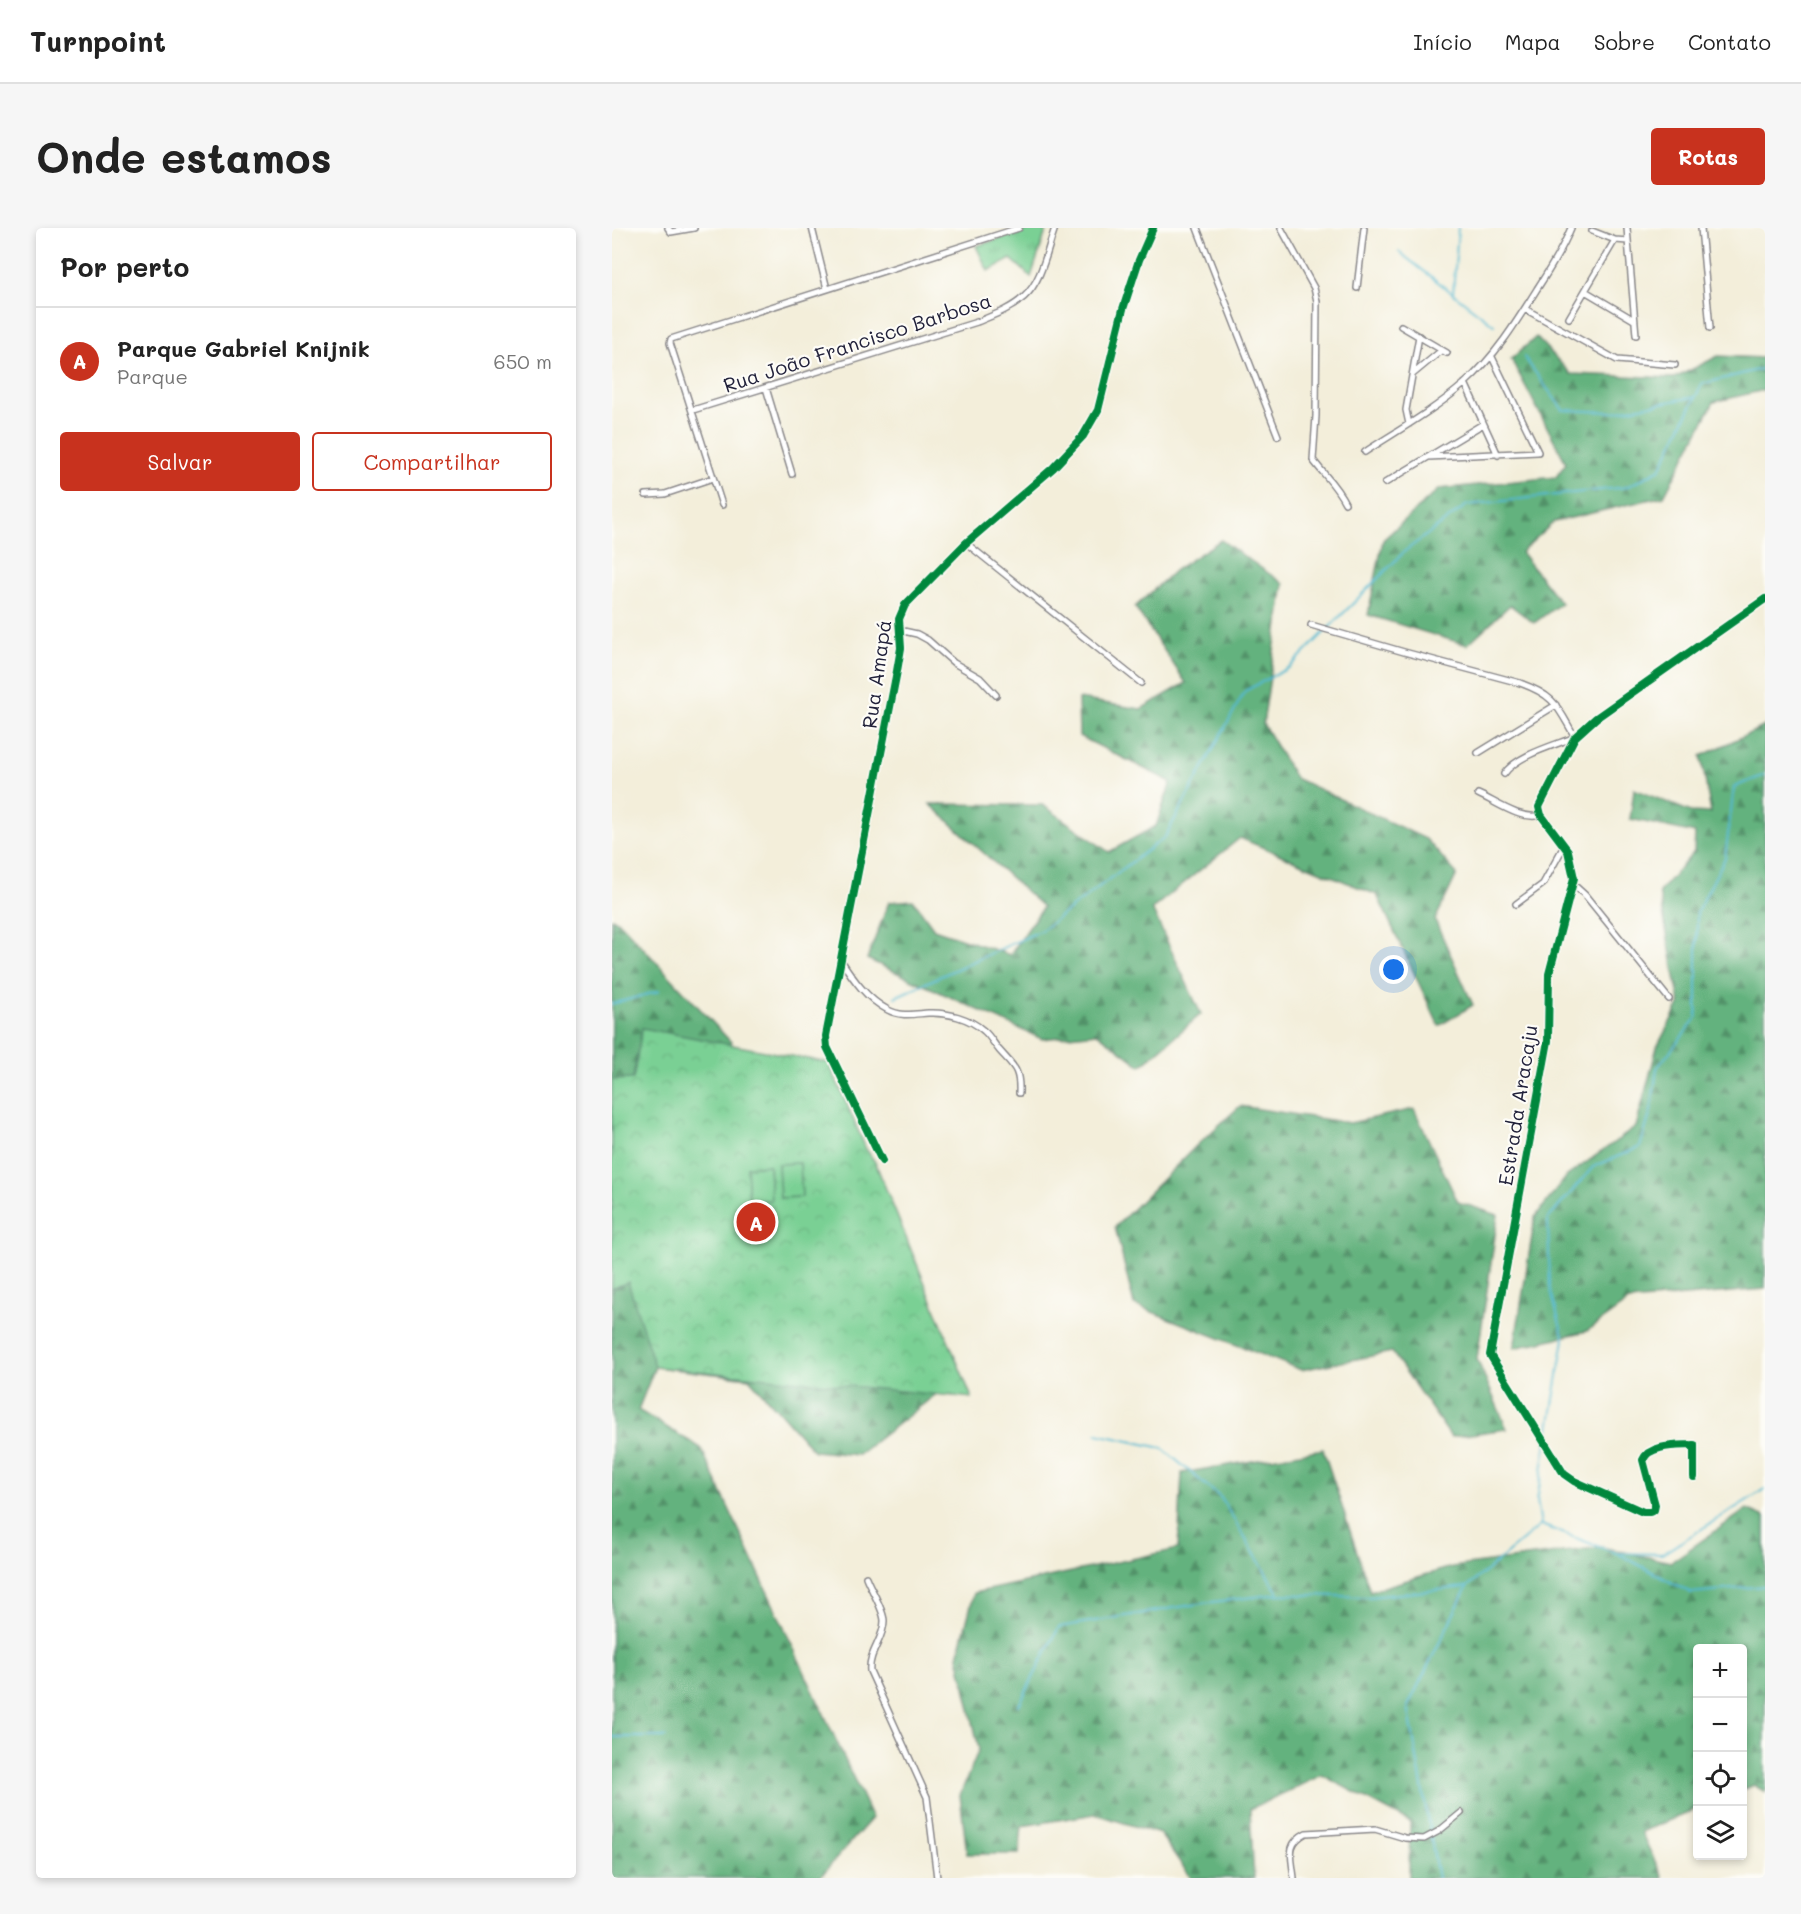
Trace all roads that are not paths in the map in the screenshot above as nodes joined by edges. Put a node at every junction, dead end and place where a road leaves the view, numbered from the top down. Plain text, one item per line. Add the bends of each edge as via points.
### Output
1 (694, 228) edge
2 (812, 228) edge
3 (1019, 228) edge
4 (1055, 228) edge
5 (1153, 228) edge
6 (1197, 228) edge
7 (1281, 228) edge
8 (1364, 228) edge
9 (1571, 228) edge
10 (1627, 228) edge
11 (1701, 228) edge
12 (669, 230) edge
13 (1588, 230) edge
14 (1615, 240) junction
15 (1628, 240) junction
16 (1357, 288) dead end
17 (827, 289) junction
18 (1585, 291) junction
19 (1525, 309) junction
20 (1569, 318) dead end
21 (1634, 320) junction
22 (1401, 327) dead end
23 (1710, 328) dead end
24 (1636, 335) dead end
25 (1419, 336) junction
26 (1492, 357) junction
27 (1675, 365) dead end
28 (1413, 374) junction
29 (1465, 383) junction
30 (766, 388) junction
31 (693, 410) junction
32 (1409, 424) junction
33 (1483, 424) junction
34 (1278, 436) dead end
35 (1365, 452) dead end
36 (1498, 455) junction
37 (1428, 457) junction
38 (792, 474) dead end
39 (713, 478) junction
40 (1385, 483) dead end
41 (646, 495) dead end
42 (1344, 503) dead end
43 (722, 505) dead end
44 (966, 543) junction
45 (1765, 599) edge
46 (1311, 625) dead end
47 (899, 630) junction
48 (1141, 683) dead end
49 (996, 695) dead end
50 (1556, 705) junction
51 (1575, 738) junction
52 (1478, 753) dead end
53 (1504, 774) dead end
54 (1478, 794) dead end
55 (1541, 814) junction
56 (1564, 846) junction
57 (1573, 884) junction
58 (1516, 904) dead end
59 (841, 960) junction
60 (1669, 999) dead end
61 (1019, 1093) dead end
62 (882, 1161) dead end
63 (1694, 1477) dead end
64 (866, 1577) dead end
65 (1461, 1813) dead end
66 (937, 1878) edge
67 (1294, 1878) edge

1 - 12 street
2 - 17 street
3 - 17 street
4 - 30 street, Rua João Francisco Barbosa via 1033,286 1001,312
5 - 44 street, Rua Amapá via 1123,309 1098,410 1083,436 1053,468
6 - 34 street
7 - 42 street via 1314,288 1317,301 1313,460
8 - 16 street
9 - 19 street
10 - 15 street
11 - 23 street
13 - 14 street
14 - 15 street
14 - 18 street
15 - 21 street
17 - 31 street via 671,339
18 - 20 street
18 - 21 street
19 - 26 street
19 - 27 street via 1617,360
21 - 24 street
22 - 25 street
25 - 28 street
25 - 28 street via 1445,352
26 - 29 street
26 - 36 street via 1538,452
28 - 32 street via 1406,410
29 - 32 street
29 - 33 street
30 - 31 street, Rua João Francisco Barbosa
30 - 38 street
31 - 39 street
32 - 35 street
33 - 36 street
33 - 37 street
36 - 37 street
37 - 40 street
39 - 41 street via 665,494
39 - 43 street
44 - 47 street, Rua Amapá via 905,605
44 - 48 street
45 - 51 street via 1596,718
46 - 50 street via 1520,682 1538,689
47 - 49 street via 928,640 954,663 980,678
47 - 59 street, Rua Amapá via 897,671
50 - 51 street
50 - 52 street
51 - 53 street via 1519,760
51 - 55 street via 1539,807
54 - 55 street via 1521,814
55 - 56 street, Estrada Aracaju
56 - 57 street, Estrada Aracaju
56 - 58 street via 1543,884
57 - 60 street
57 - 63 street, Estrada Aracaju via 1548,974 1548,1041 1490,1355 1564,1474 1574,1481 1650,1512 1655,1505 1645,1455 1652,1450 1694,1445
59 - 61 street via 852,978 887,1010 900,1015 945,1013 984,1031 1014,1067 1019,1077
59 - 62 street, Rua Amapá via 827,1047
64 - 66 street via 884,1619 869,1662 870,1671 927,1797
65 - 67 street via 1424,1839 1375,1829 1306,1833 1292,1845

